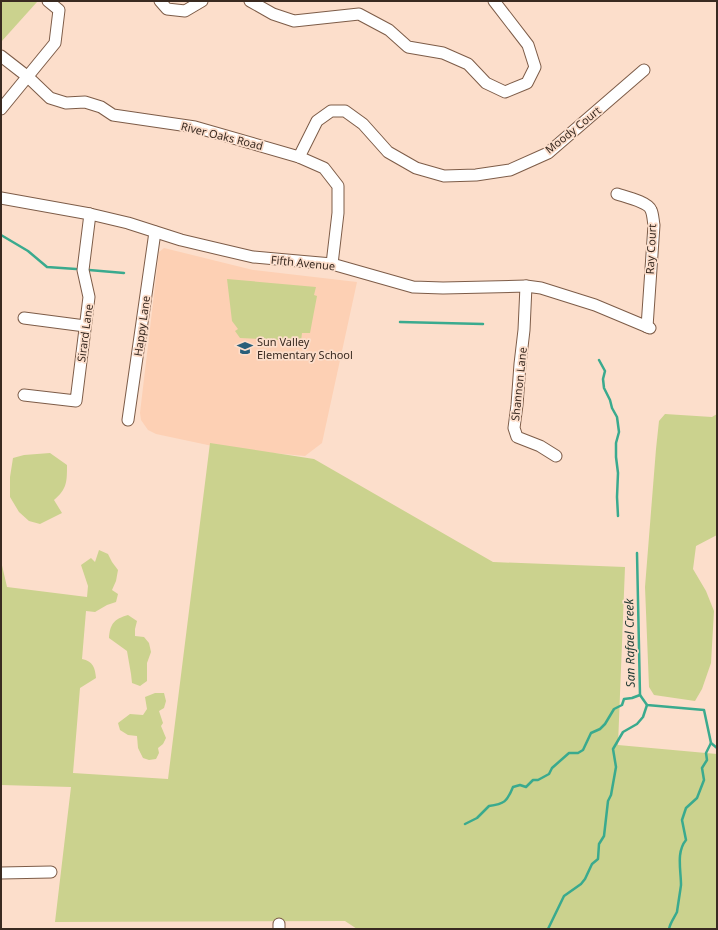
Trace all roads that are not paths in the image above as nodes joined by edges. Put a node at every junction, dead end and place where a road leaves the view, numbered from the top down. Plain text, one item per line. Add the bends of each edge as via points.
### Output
1 (48, 1) edge
2 (160, 1) edge
3 (202, 1) edge
4 (250, 1) edge
5 (494, 1) edge
6 (1, 56) edge
7 (644, 70) dead end
8 (28, 77) junction
9 (1, 109) edge
10 (299, 158) junction
11 (617, 194) dead end
12 (1, 198) edge
13 (90, 214) junction
14 (155, 232) junction
15 (332, 264) junction
16 (526, 286) junction
17 (24, 318) dead end
18 (85, 326) junction
19 (648, 328) joint
20 (24, 395) dead end
21 (128, 420) dead end
22 (556, 456) dead end
23 (50, 872) dead end
24 (1, 873) edge

1 - 8 street via 59,10 55,43
2 - 3 street via 166,9 185,11
4 - 5 street via 273,14 294,21 359,14 389,30 408,47 443,53 468,64 486,83 505,92 527,83 535,67 528,45
6 - 8 street, River Oaks Road
7 - 10 street, Moody Court via 548,152 510,170 444,176 416,168 388,152 363,124 345,111 331,111 317,121
8 - 9 street
8 - 10 street, River Oaks Road via 50,98 66,103 85,102 101,107 113,115 195,128
10 - 15 street, River Oaks Road via 324,168 338,186 338,214
11 - 19 street, Ray Court via 645,204 652,212 654,225
12 - 13 street, Fifth Avenue
13 - 14 street, Fifth Avenue
13 - 18 street, Sirard Lane via 83,264 89,297
14 - 15 street, Fifth Avenue via 253,258
14 - 21 street, Happy Lane
15 - 16 street, Fifth Avenue via 414,287
16 - 19 street, Fifth Avenue via 596,305
16 - 22 street, Shannon Lane via 518,405 514,428 518,437
17 - 18 street
18 - 20 street, Sirard Lane via 76,401
23 - 24 street

